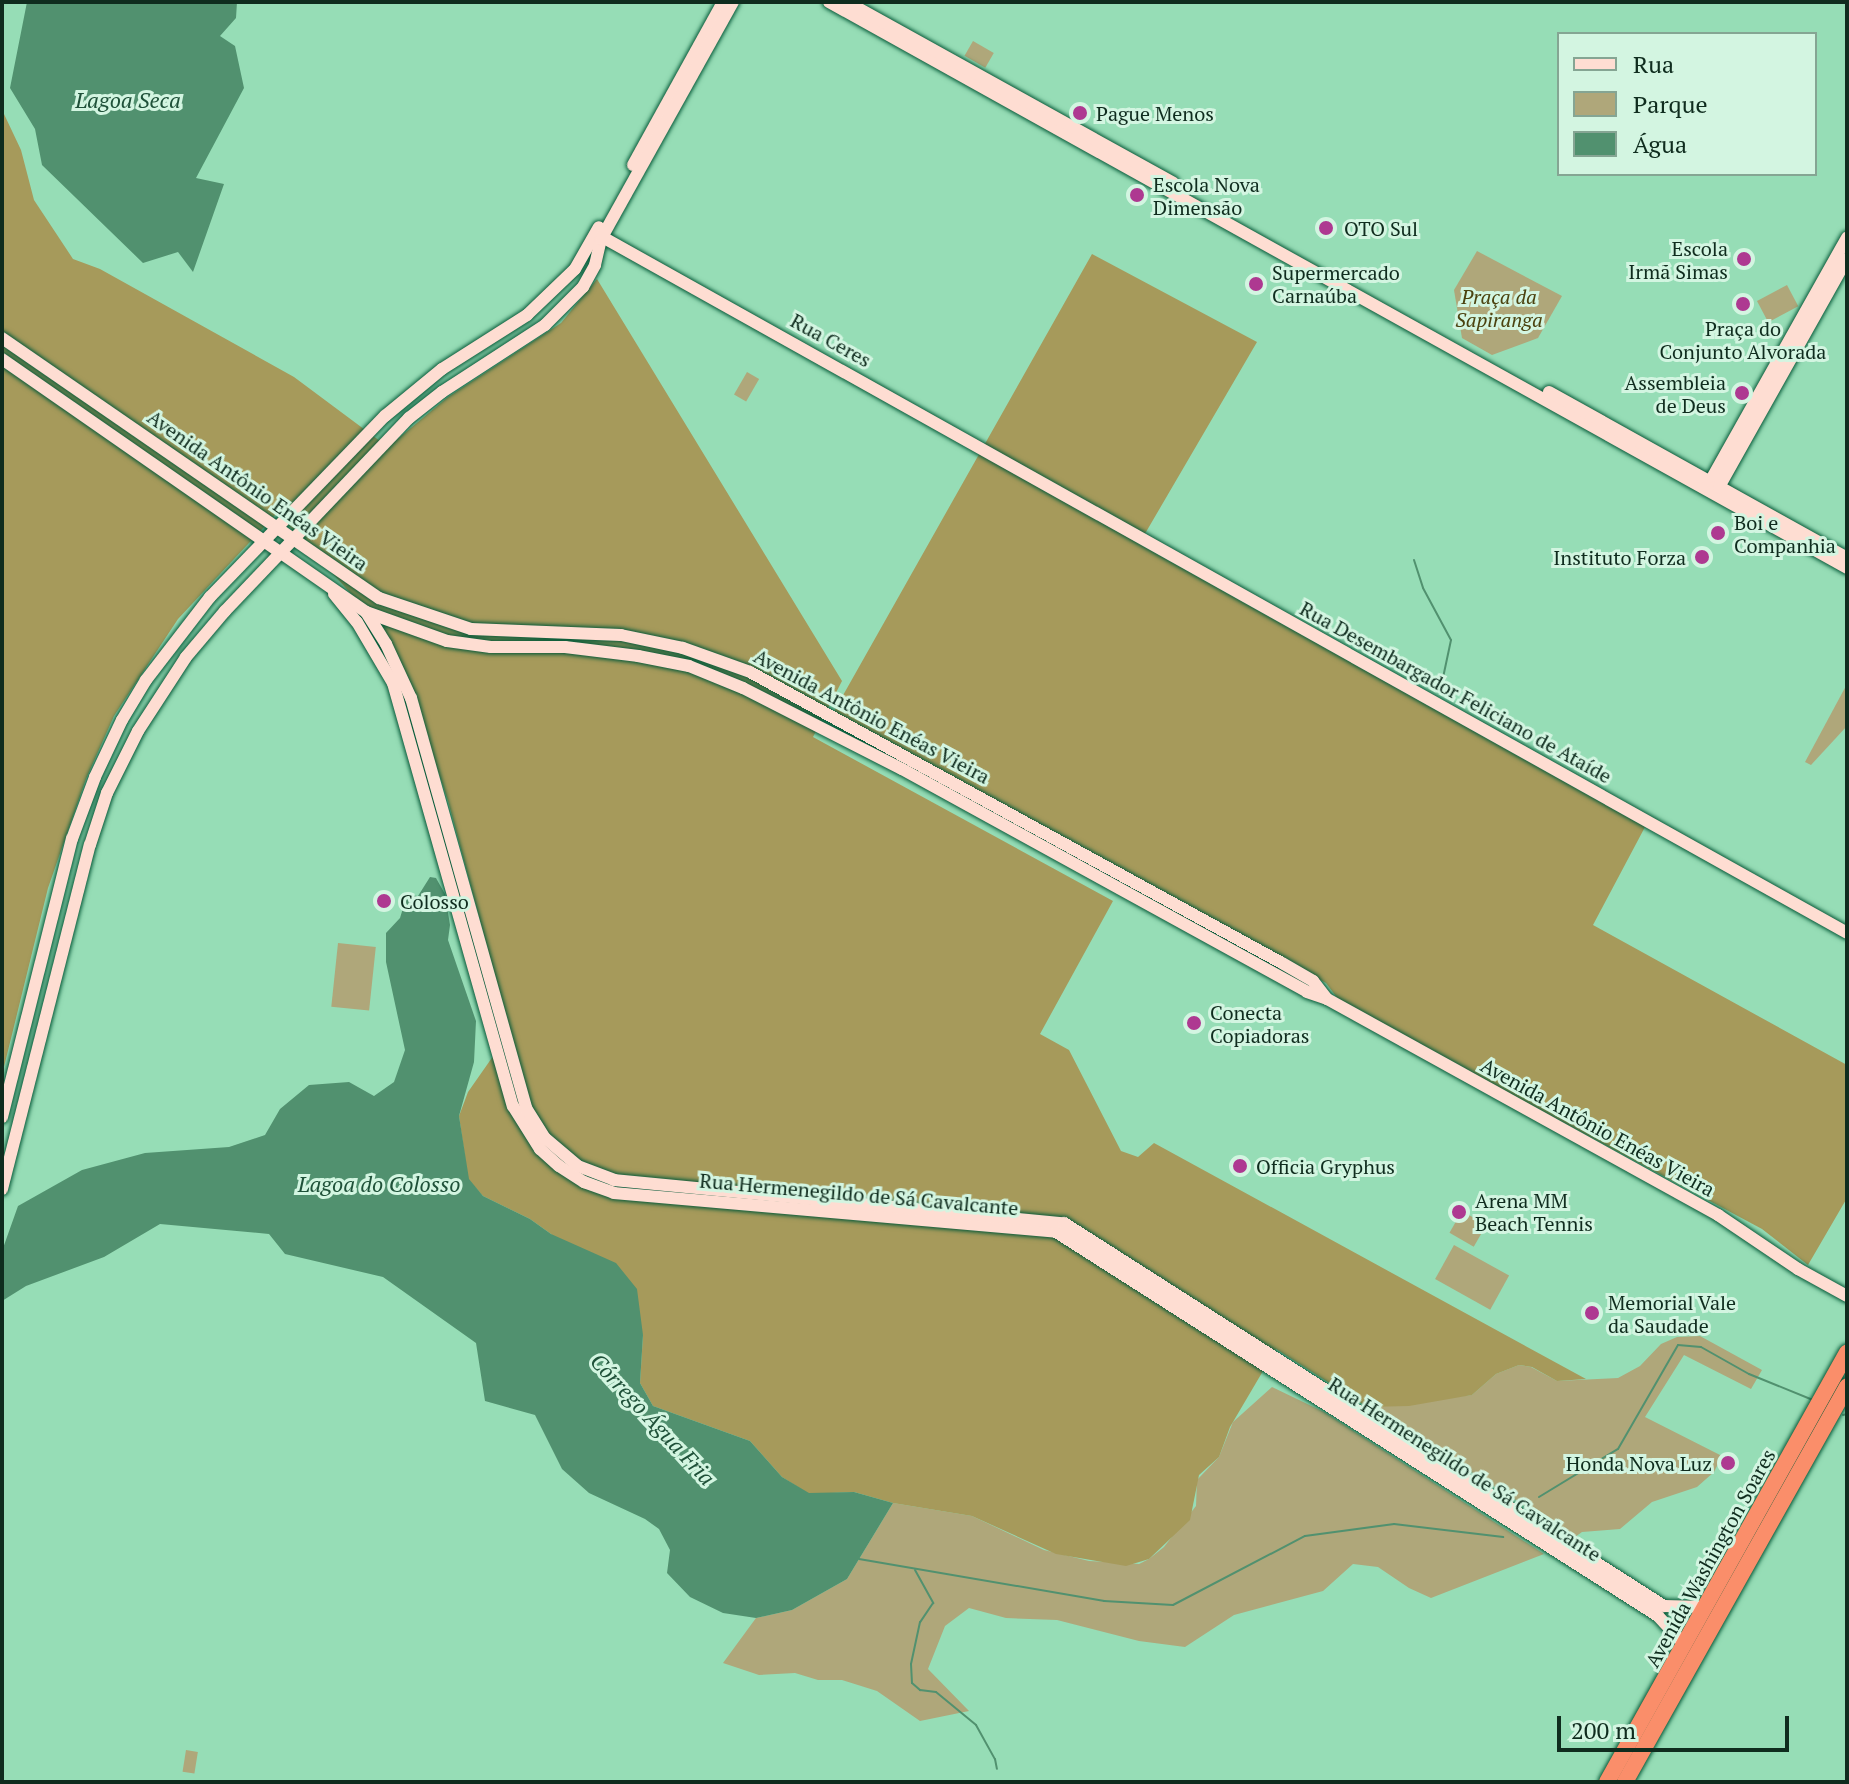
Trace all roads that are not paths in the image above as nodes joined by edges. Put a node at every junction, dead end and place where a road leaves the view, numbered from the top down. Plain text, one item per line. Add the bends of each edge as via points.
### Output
1 (723, 2) edge
2 (733, 2) edge
3 (829, 2) edge
4 (847, 2) edge
5 (596, 238) junction
6 (1847, 238) edge
7 (1847, 259) edge
8 (2, 338) edge
9 (2, 359) edge
10 (1046, 486) joint
11 (1712, 486) junction
12 (277, 528) junction
13 (294, 537) junction
14 (265, 540) junction
15 (281, 550) junction
16 (1847, 558) edge
17 (1847, 568) edge
18 (319, 577) junction
19 (366, 612) junction
20 (1844, 931) edge
21 (1327, 999) junction
22 (2, 1117) edge
23 (2, 1189) edge
24 (1847, 1296) edge
25 (1847, 1352) edge
26 (1847, 1386) edge
27 (1706, 1607) junction
28 (1661, 1611) junction
29 (1684, 1644) junction
30 (1607, 1782) edge
31 (1625, 1782) edge

1 - 5 street
2 - 5 street
3 - 11 street
4 - 11 street
5 - 10 street, Rua Ceres via 789,339
5 - 12 street via 575,269 536,307 398,402
5 - 13 street via 598,255 591,275 567,306 409,418
6 - 11 street
7 - 11 street
8 - 12 street, Avenida Antônio Enéas Vieira
9 - 14 street, Avenida Antônio Enéas Vieira
10 - 20 street, Rua Desembargador Feliciano de Ataíde
11 - 16 street
11 - 17 street
12 - 13 street, Avenida Antônio Enéas Vieira
12 - 14 street
13 - 15 street
13 - 21 street, Avenida Antônio Enéas Vieira via 379,598 440,621 471,629 621,635 683,648 773,682 1282,963 1313,981
14 - 15 street, Avenida Antônio Enéas Vieira
14 - 22 street via 171,645 122,720 95,777 72,839
15 - 18 street, Avenida Antônio Enéas Vieira
15 - 23 street via 186,657 138,731 107,793
18 - 19 street, Avenida Antônio Enéas Vieira
18 - 28 street, Rua Hermenegildo de Sá Cavalcante via 357,622 393,683 513,1106 540,1149 559,1166 614,1193 1056,1232
19 - 21 street, Avenida Antônio Enéas Vieira via 447,641 603,651 675,662 711,674 889,762
19 - 28 street, Rua Hermenegildo de Sá Cavalcante via 411,698 526,1108 563,1155 614,1180 1064,1223
21 - 24 street, Avenida Antônio Enéas Vieira via 1718,1215
25 - 27 highway, Avenida Washington Soares
26 - 31 highway, Avenida Washington Soares
27 - 28 street
27 - 29 highway, Avenida Washington Soares
28 - 29 street, Rua Hermenegildo de Sá Cavalcante
29 - 30 highway, Avenida Washington Soares

